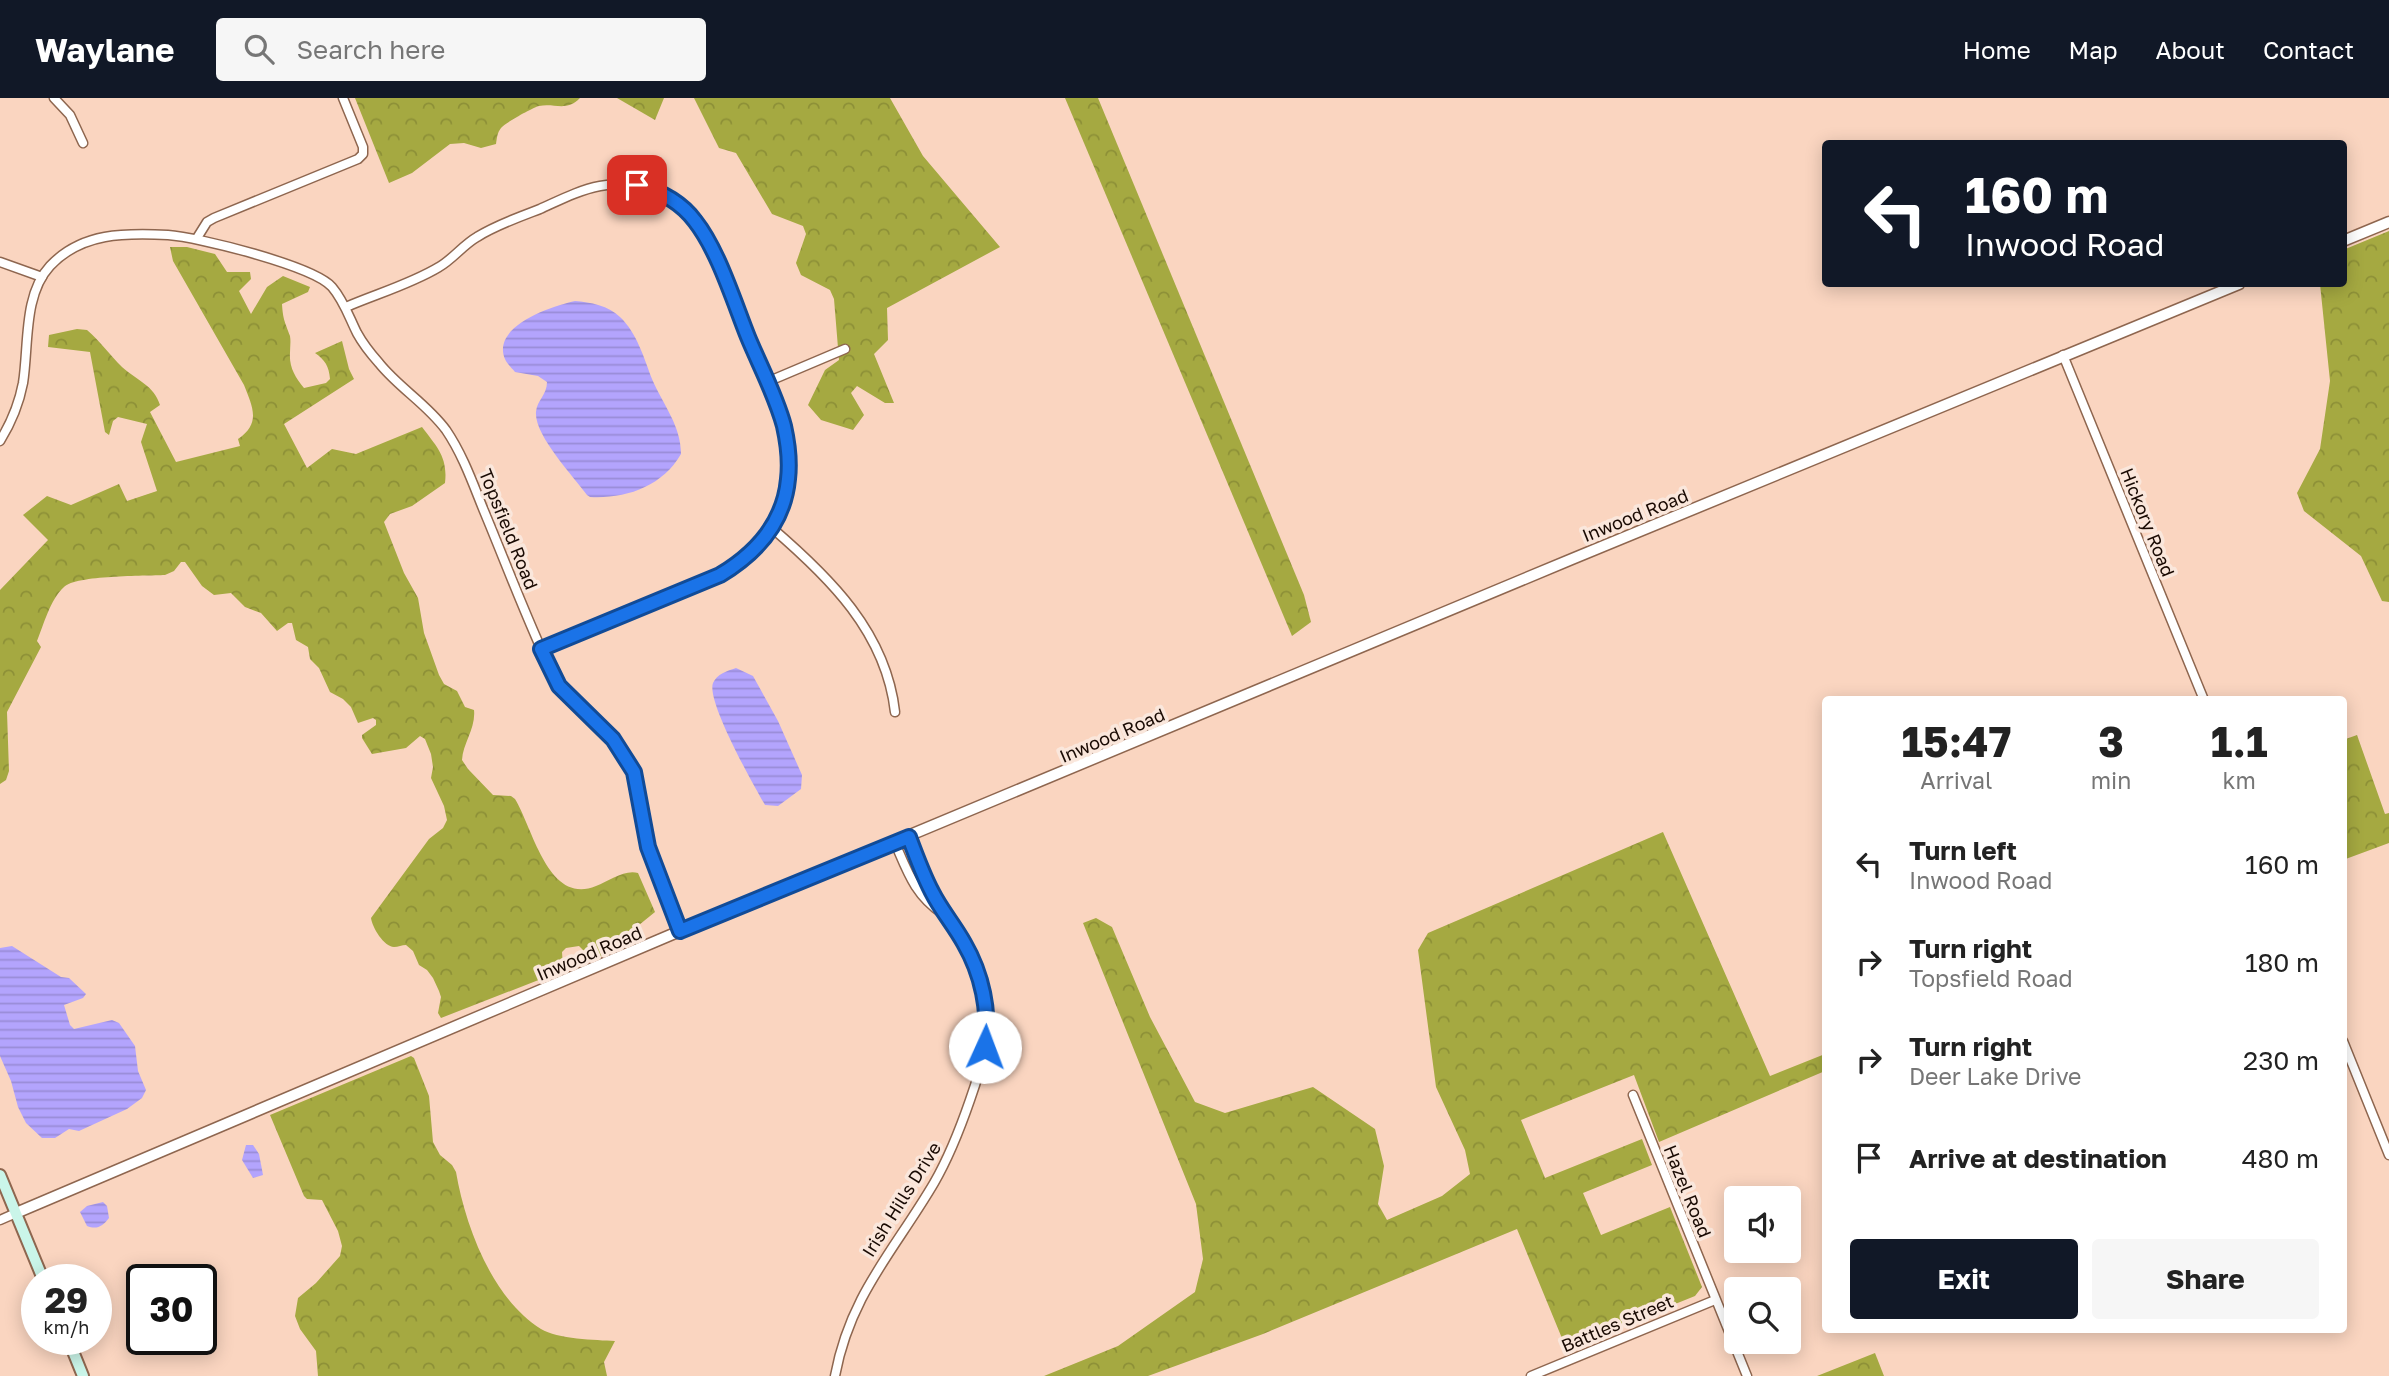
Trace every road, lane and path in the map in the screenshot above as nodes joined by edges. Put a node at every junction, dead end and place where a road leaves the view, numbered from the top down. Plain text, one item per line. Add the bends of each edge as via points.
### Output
1 (54, 98) edge
2 (343, 98) edge
3 (83, 143) dead end
4 (2389, 222) edge
5 (197, 238) junction
6 (2347, 239) edge
7 (0, 262) edge
8 (42, 277) junction
9 (2232, 287) edge
10 (346, 307) junction
11 (845, 349) dead end
12 (2063, 355) junction
13 (767, 382) junction
14 (0, 441) edge
15 (772, 528) junction
16 (541, 649) junction
17 (2202, 696) edge
18 (895, 712) dead end
19 (909, 837) junction
20 (895, 843) junction
21 (949, 918) junction
22 (680, 931) junction
23 (2347, 1051) edge
24 (1633, 1095) dead end
25 (2389, 1155) edge
26 (0, 1175) edge
27 (16, 1213) junction
28 (0, 1220) edge
29 (37, 1264) edge
30 (1715, 1300) junction
31 (74, 1355) edge
32 (83, 1376) edge
33 (835, 1376) edge
34 (1531, 1376) edge
35 (1747, 1376) edge

1 - 3 street via 70,115
2 - 5 street via 363,148 358,159 214,218
4 - 6 street
5 - 8 street, Topsfield Road via 124,235 93,239 61,256
5 - 10 street, Topsfield Road via 318,276
7 - 8 street
8 - 14 street, Topsfield Road via 31,311 19,398
9 - 12 street, Inwood Road
10 - 13 street via 441,266 471,240 574,194 600,186 649,188 673,200 694,219 712,249
10 - 16 street, Topsfield Road via 357,332 387,374 430,412 458,450
11 - 13 street
12 - 17 street, Hickory Road
12 - 19 street, Inwood Road
13 - 15 street via 789,453 785,494
15 - 16 street via 751,552 720,575
15 - 18 street via 853,608 893,689
16 - 22 street, Topsfield Road via 559,686 613,739 634,772 648,847
19 - 20 street, Inwood Road
19 - 21 street, Irish Hills Drive via 932,892
20 - 21 street, Irish Hills Drive via 917,890
20 - 22 street, Inwood Road
21 - 33 street, Irish Hills Drive via 976,967 983,992 987,1033 983,1061 934,1183 855,1309
22 - 27 street, Inwood Road
23 - 25 street
24 - 30 street, Hazel Road
26 - 27 main road
27 - 28 street, Inwood Road
27 - 29 main road
30 - 34 street, Battles Street
30 - 35 street, Hazel Road
31 - 32 main road

